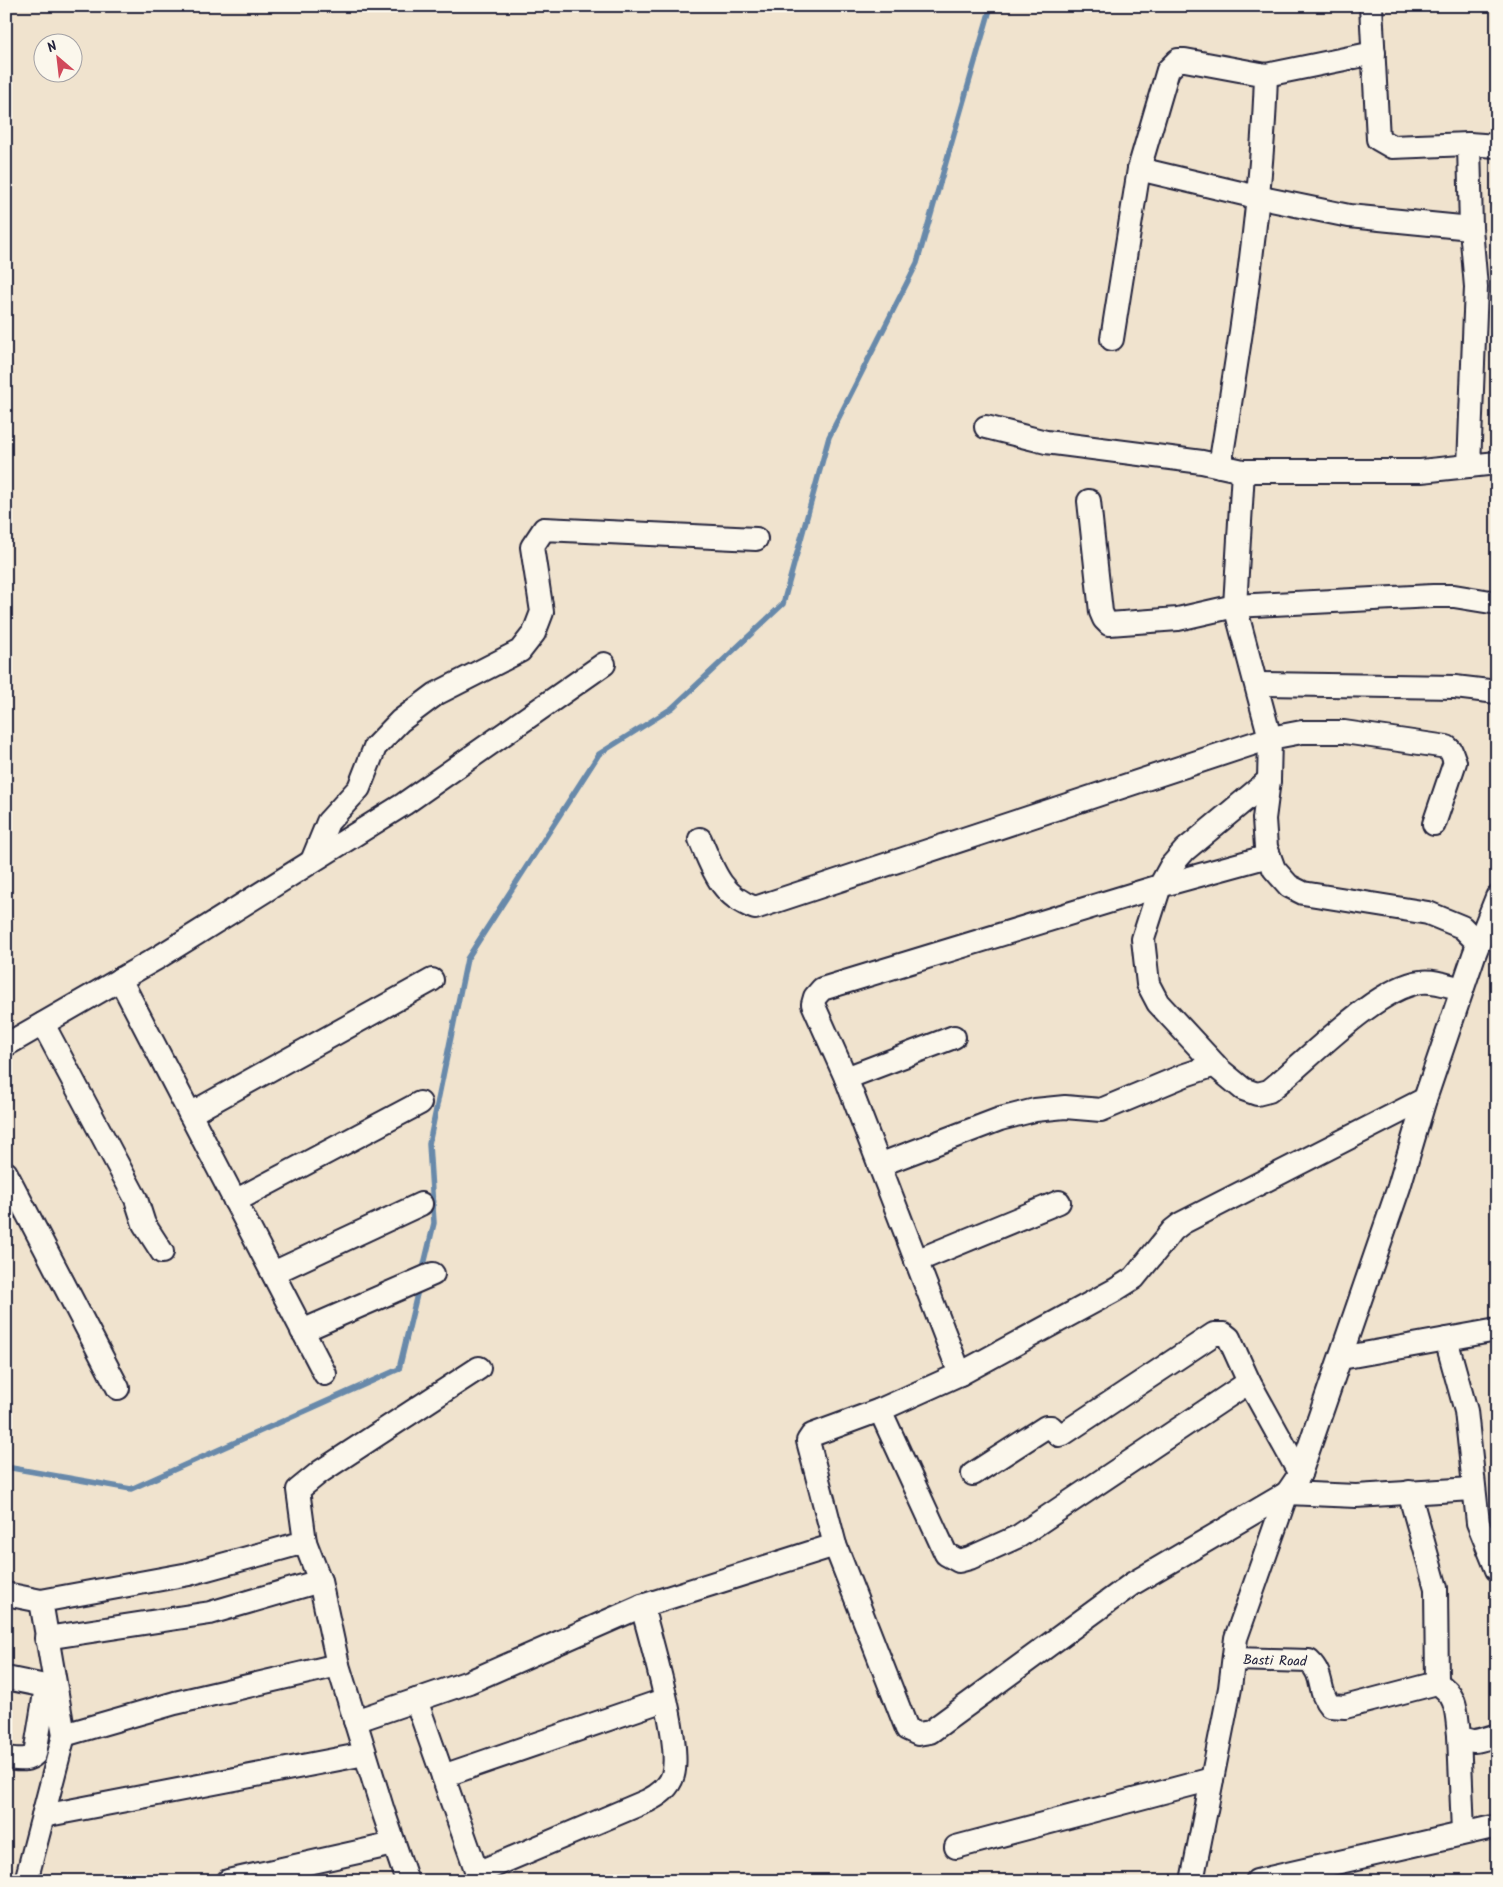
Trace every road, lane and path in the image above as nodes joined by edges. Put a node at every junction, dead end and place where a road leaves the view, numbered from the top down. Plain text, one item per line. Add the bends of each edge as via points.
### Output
1 (1371, 6) edge
2 (1374, 53) junction
3 (1266, 75) junction
4 (1469, 144) junction
5 (1497, 146) edge
6 (1139, 169) junction
7 (1257, 197) junction
8 (1470, 228) junction
9 (1112, 339) dead end
10 (986, 427) dead end
11 (1497, 463) edge
12 (1220, 466) junction
13 (1469, 466) junction
14 (1243, 471) junction
15 (1089, 501) dead end
16 (756, 539) dead end
17 (1497, 603) edge
18 (1235, 606) junction
19 (604, 664) dead end
20 (1257, 684) junction
21 (1497, 692) edge
22 (1270, 738) junction
23 (1269, 780) junction
24 (1434, 824) dead end
25 (700, 839) dead end
26 (1269, 856) junction
27 (312, 861) junction
28 (1160, 886) junction
29 (1497, 897) edge
30 (1478, 943) junction
31 (120, 979) junction
32 (432, 980) dead end
33 (1462, 989) junction
34 (43, 1024) junction
35 (954, 1037) dead end
36 (6, 1045) edge
37 (1215, 1065) junction
38 (846, 1078) junction
39 (1424, 1099) junction
40 (420, 1103) dead end
41 (190, 1114) junction
42 (879, 1165) junction
43 (6, 1173) edge
44 (235, 1201) junction
45 (1059, 1202) dead end
46 (421, 1204) dead end
47 (162, 1252) dead end
48 (916, 1261) junction
49 (272, 1273) junction
50 (433, 1274) dead end
51 (1497, 1330) edge
52 (302, 1331) junction
53 (1446, 1339) junction
54 (1341, 1358) junction
55 (479, 1368) dead end
56 (325, 1374) dead end
57 (960, 1374) junction
58 (1249, 1382) junction
59 (118, 1388) dead end
60 (880, 1410) junction
61 (973, 1474) dead end
62 (1300, 1474) junction
63 (1473, 1489) junction
64 (1409, 1492) junction
65 (1288, 1493) junction
66 (305, 1542) junction
67 (834, 1545) junction
68 (1497, 1570) edge
69 (320, 1581) junction
70 (6, 1594) edge
71 (41, 1601) junction
72 (642, 1606) junction
73 (46, 1638) junction
74 (1234, 1660) junction
75 (338, 1665) junction
76 (6, 1678) edge
77 (1437, 1683) junction
78 (50, 1688) junction
79 (416, 1700) junction
80 (664, 1700) junction
81 (355, 1721) junction
82 (1459, 1734) junction
83 (1497, 1735) edge
84 (64, 1736) junction
85 (365, 1754) junction
86 (6, 1758) edge
87 (443, 1776) junction
88 (1212, 1779) junction
89 (43, 1816) junction
90 (1497, 1826) edge
91 (1464, 1832) junction
92 (394, 1844) junction
93 (956, 1848) dead end
94 (478, 1877) edge
95 (26, 1881) edge
96 (228, 1881) edge
97 (408, 1881) edge
98 (1192, 1881) edge
99 (1257, 1881) edge

1 - 2 street
2 - 3 street
2 - 4 street via 1378,139 1392,147
3 - 6 street via 1185,60 1173,64 1168,70
3 - 7 street
4 - 5 street
4 - 8 street
6 - 7 street
6 - 9 street
7 - 8 street via 1349,216
7 - 12 street via 1238,356
8 - 13 street via 1476,286
10 - 12 street via 1081,448
11 - 13 street
12 - 14 street
13 - 14 street via 1421,471
14 - 18 street
15 - 18 street via 1101,612 1109,624 1178,619
16 - 27 street via 544,529 532,547 542,612 534,633 520,651 436,694 400,720 375,747 359,788 328,822
17 - 18 street via 1433,596
18 - 20 street
19 - 27 street via 404,804
20 - 21 street via 1455,686
20 - 22 street
22 - 23 street
22 - 24 street via 1302,732 1344,732 1447,747 1455,762
22 - 25 street via 755,908 739,902 727,891 716,876
23 - 26 street via 1264,818
23 - 28 street via 1184,850
26 - 28 street
26 - 30 street via 1274,869 1289,886 1303,892 1428,913 1462,927
27 - 31 street
28 - 37 street via 1144,939 1148,984 1158,1003
28 - 38 street via 822,989 813,1004
29 - 30 street
30 - 33 street
31 - 34 street
31 - 41 street
32 - 41 street
33 - 37 street via 1419,982 1394,991 1346,1024 1269,1091 1257,1094 1243,1089
33 - 39 street
34 - 36 street
34 - 47 street via 136,1199 144,1224
35 - 38 street
37 - 42 street via 1102,1110 1065,1107 1035,1110 1000,1119
38 - 42 street
39 - 54 street via 1399,1187
39 - 57 street via 1197,1214 1173,1230 1134,1278
40 - 44 street
41 - 44 street
42 - 48 street
43 - 59 street
44 - 49 street
45 - 48 street
46 - 49 street
48 - 57 street
49 - 52 street
50 - 52 street
51 - 53 street
52 - 56 street
53 - 54 street
53 - 63 street via 1466,1411
54 - 62 street
55 - 66 street via 320,1472 298,1490
57 - 60 street
58 - 60 street via 1019,1536 959,1560 946,1554
58 - 61 street via 1229,1338 1224,1334 1214,1334 1063,1434 1046,1427
58 - 62 street
60 - 67 street via 815,1434 808,1441
62 - 65 street
63 - 64 street
63 - 68 street via 1478,1523
64 - 65 street via 1356,1496
64 - 77 street via 1436,1588
65 - 67 street via 1132,1584 930,1732 918,1734 907,1729
65 - 74 street via 1236,1638
66 - 69 street
66 - 71 street via 189,1574
67 - 72 street
69 - 73 street via 210,1613
69 - 75 street
70 - 71 street
71 - 73 street
72 - 79 street via 469,1682
72 - 80 street
73 - 78 street
74 - 77 street, Basti Road via 1309,1661 1320,1676 1323,1698 1330,1706 1344,1707
74 - 88 street, Basti Road
75 - 81 street
75 - 84 street via 174,1703
76 - 78 street
77 - 82 street via 1448,1690 1456,1704
78 - 84 street
78 - 86 street via 35,1754 22,1760
79 - 81 street
79 - 87 street
80 - 87 street
80 - 94 street via 673,1731 674,1760 673,1774 663,1791
81 - 85 street
82 - 83 street via 1474,1742
82 - 91 street
84 - 89 street
85 - 89 street
85 - 92 street
87 - 94 street
88 - 93 street
88 - 98 street, Basti Road
89 - 95 street
90 - 91 street
91 - 99 street
92 - 96 street
92 - 97 street

